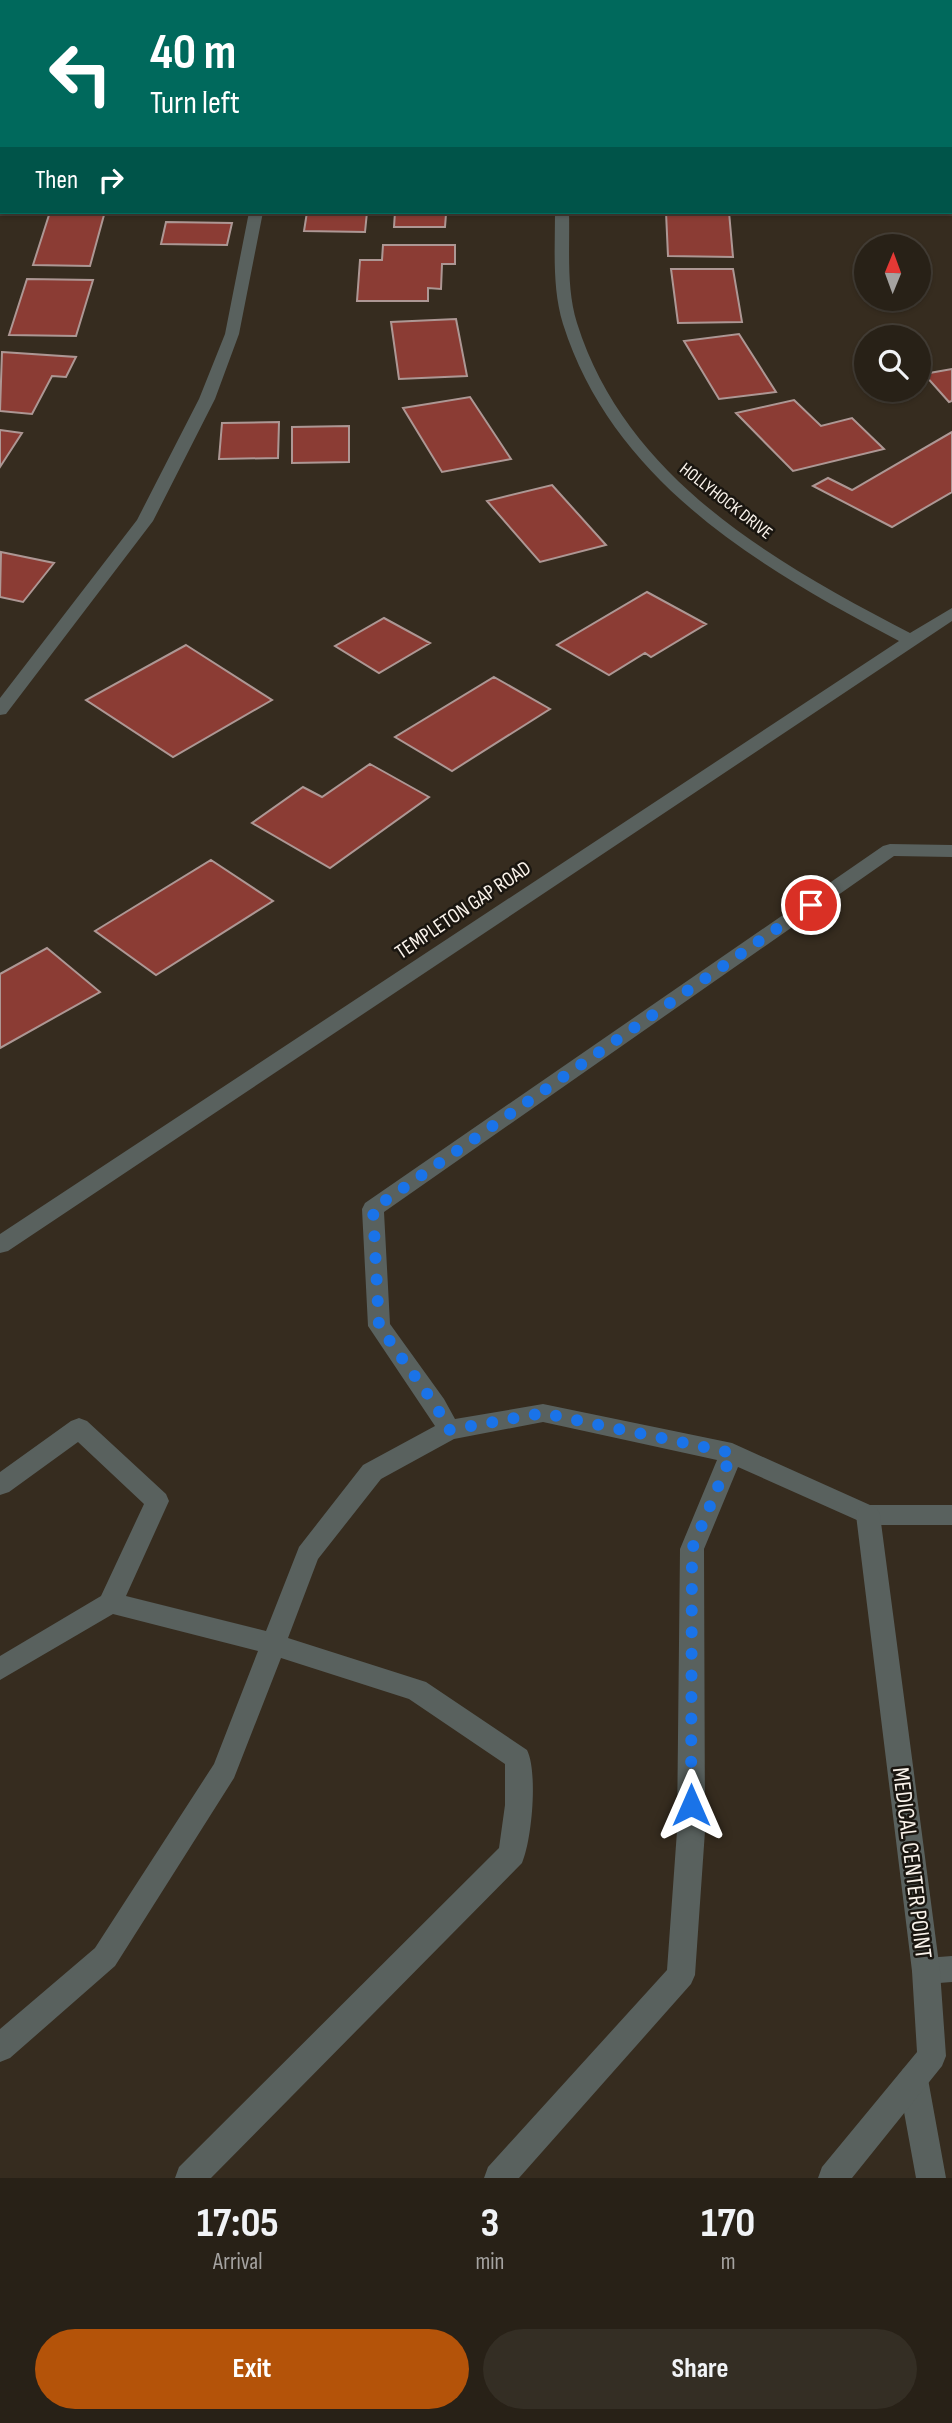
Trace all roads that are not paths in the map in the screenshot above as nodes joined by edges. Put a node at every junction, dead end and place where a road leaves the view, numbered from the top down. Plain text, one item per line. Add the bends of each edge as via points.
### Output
1 (256, 214) edge
2 (562, 214) edge
3 (952, 612) edge
4 (911, 640) junction
5 (0, 710) edge
6 (952, 850) edge
7 (0, 1245) edge
8 (449, 1430) junction
9 (732, 1453) junction
10 (0, 1486) edge
11 (868, 1515) junction
12 (952, 1515) edge
13 (110, 1603) junction
14 (274, 1644) junction
15 (0, 1669) edge
16 (939, 1970) edge
17 (0, 2048) edge
18 (913, 2079) junction
19 (190, 2178) edge
20 (499, 2178) edge
21 (833, 2178) edge
22 (932, 2178) edge

1 - 5 street via 232,334 207,399 145,521
2 - 4 street, HOLLYHOCK DRIVE via 564,291 570,322 616,424 680,495 729,531 827,598
3 - 4 street, TEMPLETON GAP ROAD
4 - 7 street, TEMPLETON GAP ROAD
6 - 8 street via 890,850 373,1209 379,1326
8 - 9 street via 543,1413
8 - 14 street via 372,1472 308,1554
9 - 11 street
9 - 20 street via 692,1549 691,1831 681,1975
10 - 13 street via 79,1428 158,1501
11 - 12 street
11 - 16 street, MEDICAL CENTER POINT
13 - 14 street
13 - 15 street
14 - 17 street via 225,1770 104,1957
14 - 19 street via 417,1690 518,1758 512,1854
16 - 18 street, MEDICAL CENTER POINT via 932,2056
18 - 21 street, MEDICAL CENTER POINT
18 - 22 street

